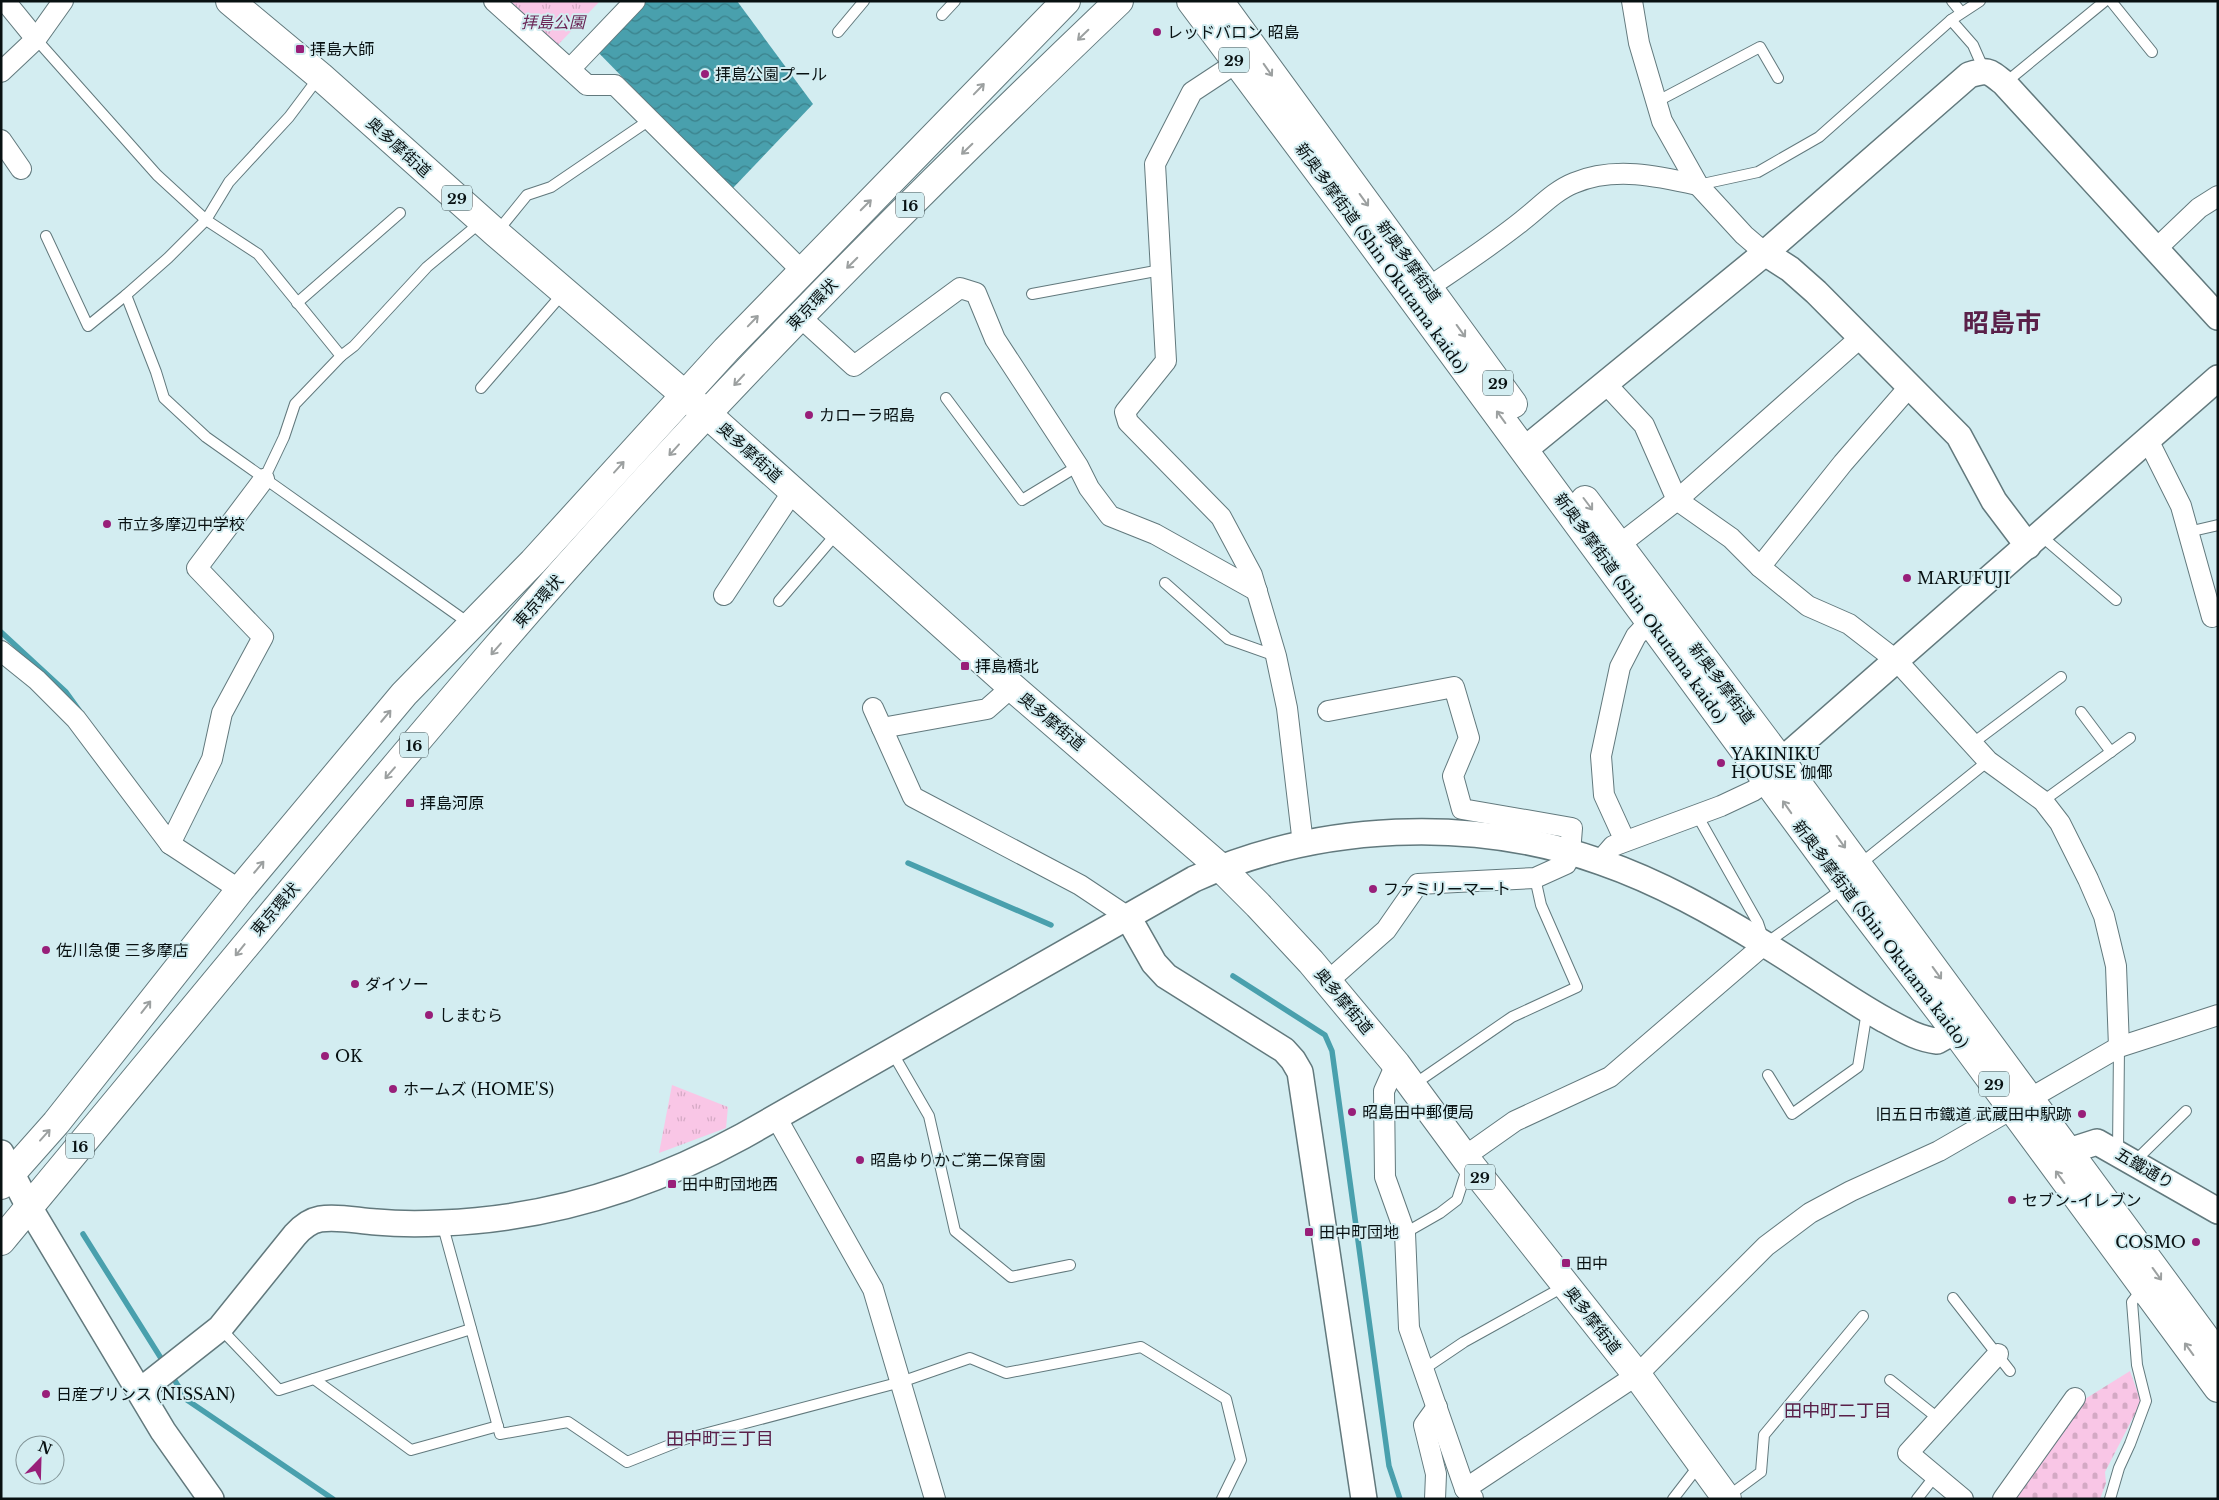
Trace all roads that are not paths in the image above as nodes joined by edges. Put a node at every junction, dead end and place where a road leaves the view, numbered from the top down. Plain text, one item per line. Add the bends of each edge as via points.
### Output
1 (5, 1) edge
2 (64, 1) edge
3 (230, 1) edge
4 (494, 1) edge
5 (635, 1) edge
6 (864, 1) edge
7 (955, 1) edge
8 (1066, 1) edge
9 (1119, 1) edge
10 (1191, 1) edge
11 (1219, 1) edge
12 (1632, 1) edge
13 (1952, 1) edge
14 (1980, 1) edge
15 (2105, 1) edge
16 (2111, 1) edge
17 (1961, 12) junction
18 (942, 15) dead end
19 (1951, 20) junction
20 (838, 32) dead end
21 (36, 39) junction
22 (2152, 52) dead end
23 (1236, 63) junction
24 (570, 69) junction
25 (1, 72) edge
26 (320, 76) junction
27 (1994, 77) junction
28 (1778, 78) dead end
29 (1656, 102) junction
30 (651, 119) junction
31 (1, 140) edge
32 (21, 169) dead end
33 (1698, 185) junction
34 (2218, 196) edge
35 (400, 213) dead end
36 (206, 220) junction
37 (490, 227) junction
38 (46, 236) dead end
39 (2156, 249) junction
40 (1765, 253) junction
41 (802, 270) junction
42 (1161, 270) junction
43 (1429, 287) junction
44 (564, 292) junction
45 (1032, 294) dead end
46 (126, 295) junction
47 (298, 303) junction
48 (800, 316) junction
49 (2218, 317) edge
50 (1861, 337) junction
51 (341, 356) junction
52 (2218, 378) edge
53 (1606, 384) junction
54 (1910, 386) junction
55 (481, 388) dead end
56 (684, 395) junction
57 (946, 398) dead end
58 (707, 414) junction
59 (2147, 438) junction
60 (1532, 445) junction
61 (1078, 466) junction
62 (264, 479) junction
63 (793, 490) junction
64 (1677, 500) junction
65 (2218, 525) edge
66 (839, 532) junction
67 (2188, 532) junction
68 (2034, 540) junction
69 (1619, 546) junction
70 (1760, 567) junction
71 (1165, 583) dead end
72 (1257, 591) junction
73 (724, 594) dead end
74 (2116, 600) dead end
75 (779, 601) dead end
76 (2212, 617) dead end
77 (1650, 621) junction
78 (471, 625) junction
79 (1, 651) edge
80 (1276, 656) junction
81 (1897, 661) junction
82 (2061, 677) dead end
83 (1012, 687) junction
84 (873, 708) dead end
85 (1328, 711) dead end
86 (2081, 712) dead end
87 (882, 728) junction
88 (2130, 738) dead end
89 (1973, 743) junction
90 (2112, 752) junction
91 (1988, 761) junction
92 (1775, 771) junction
93 (2043, 801) junction
94 (1697, 815) junction
95 (1625, 841) junction
96 (170, 844) junction
97 (1303, 844) junction
98 (1570, 853) junction
99 (1600, 861) junction
100 (1220, 867) junction
101 (1851, 876) junction
102 (1534, 878) junction
103 (240, 890) junction
104 (1128, 916) junction
105 (1765, 944) junction
106 (1327, 982) junction
107 (1867, 1010) junction
108 (2218, 1015) edge
109 (1955, 1032) junction
110 (2120, 1047) junction
111 (891, 1051) junction
112 (1396, 1064) junction
113 (1768, 1075) dead end
114 (1413, 1086) junction
115 (2020, 1104) junction
116 (2186, 1111) dead end
117 (776, 1117) junction
118 (2069, 1151) junction
119 (2126, 1157) junction
120 (1467, 1160) junction
121 (5, 1170) edge
122 (29, 1207) junction
123 (2218, 1211) edge
124 (442, 1223) junction
125 (1405, 1233) junction
126 (1, 1242) edge
127 (1070, 1265) dead end
128 (1566, 1285) junction
129 (2143, 1288) junction
130 (1953, 1298) dead end
131 (1863, 1316) dead end
132 (220, 1328) junction
133 (471, 1329) junction
134 (1998, 1354) junction
135 (2218, 1356) edge
136 (1424, 1369) junction
137 (2010, 1371) dead end
138 (1637, 1375) junction
139 (314, 1379) junction
140 (1890, 1380) dead end
141 (901, 1382) junction
142 (149, 1385) junction
143 (2218, 1388) edge
144 (2075, 1398) dead end
145 (1437, 1407) junction
146 (1939, 1419) junction
147 (498, 1426) junction
148 (1700, 1464) junction
149 (1935, 1476) junction
150 (1469, 1494) edge
151 (1726, 1498) edge
152 (211, 1499) edge
153 (935, 1499) edge
154 (1222, 1499) edge
155 (1364, 1499) edge
156 (1435, 1499) edge
157 (1672, 1499) edge
158 (1917, 1499) edge
159 (1963, 1499) edge
160 (2003, 1499) edge
161 (2110, 1499) edge

1 - 21 street
2 - 21 street
3 - 26 main road, 奥多摩街道 / 29
4 - 24 street
5 - 24 street
6 - 20 lane
7 - 18 lane
41 -> 8 main road, 東京環状 / 16
9 -> 48 main road, 東京環状 / 16
10 - 23 main road, 29
11 -> 43 main road, 新奥多摩街道 / 29
12 - 29 street via 1639,43
13 - 17 lane
14 - 17 lane
15 - 27 lane
16 - 22 lane
17 - 19 lane
19 - 27 lane via 1973,45
19 - 33 lane via 1820,138 1758,172
21 - 25 street
21 - 36 lane via 157,175
23 - 42 street via 1192,92 1155,164
60 -> 23 main road, 新奥多摩街道 (Shin Okutama kaido) / 29
24 - 30 street via 587,85 615,85
26 - 36 lane via 289,116 229,182
26 - 37 main road, 奥多摩街道 / 29
27 - 39 street
27 - 40 street via 1968,75
28 - 29 lane via 1760,47
29 - 33 street via 1662,121
30 - 37 lane via 551,187 528,195
30 - 41 street
31 - 32 street
33 - 40 street
33 - 43 street via 1636,174 1588,178 1574,183
34 - 39 street via 2199,208
35 - 47 lane
36 - 46 lane
36 - 47 lane via 258,254
37 - 44 main road, 奥多摩街道 / 29
37 - 51 lane via 427,267
38 - 46 lane via 88,326
39 - 49 street
40 - 50 street via 1790,269
40 - 53 street
56 -> 41 main road, 東京環状 / 16
42 - 45 lane
42 - 72 street via 1166,361 1125,412 1128,422 1221,517 1252,575
43 -> 60 main road, 新奥多摩街道 / 29
44 - 55 lane
44 - 56 main road, 奥多摩街道 / 29
46 - 62 lane via 164,398 206,437
47 - 51 lane
48 -> 58 main road, 東京環状 / 16
48 - 61 street via 854,366 960,288 976,293 995,339
50 - 54 street
50 - 64 street
51 - 62 lane via 295,404
52 - 59 street
53 - 60 street
53 - 64 street via 1644,426
54 - 68 street via 1959,436 1994,501
54 - 70 street
56 - 58 main road, 奥多摩街道 / 29
78 -> 56 main road, 東京環状 / 16 via 533,562
57 - 61 lane via 1022,500
58 - 63 main road, 奥多摩街道 / 29
58 -> 122 main road, 東京環状 / 16 via 497,647 257,930
59 - 67 street via 2181,506
59 - 68 street
60 -> 69 main road, 新奥多摩街道 / 29
60 - 77 main road, 新奥多摩街道 (Shin Okutama kaido) / 29
61 - 72 street via 1089,488 1110,516 1155,534
62 - 78 lane
62 - 96 street via 197,568 263,638 222,713 212,760
63 - 66 main road, 奥多摩街道 / 29
63 - 73 street
64 - 69 street
64 - 70 street via 1731,538
65 - 67 lane
66 - 75 lane
66 - 83 main road, 奥多摩街道 / 29
67 - 76 street
68 - 74 lane
68 - 81 street
69 - 92 main road, 新奥多摩街道 / 29
70 - 81 street via 1808,606 1850,624
71 - 80 lane via 1228,640
72 - 80 street
77 - 92 main road, 新奥多摩街道 (Shin Okutama kaido) / 29
77 - 95 street via 1636,636 1620,667 1601,756 1604,796
103 -> 78 main road, 東京環状 / 16 via 404,694
79 - 96 street via 37,680 76,719
80 - 97 street via 1292,734
81 - 89 street
81 - 92 street
82 - 89 lane
83 - 87 street via 987,709
83 - 100 main road, 奥多摩街道 / 29
84 - 87 street
85 - 98 street via 1454,687 1469,738 1453,776 1462,809 1572,828
86 - 90 lane
87 - 104 street via 913,797 1080,885
88 - 90 lane
89 - 91 street
90 - 93 lane
91 - 93 street
91 - 101 lane
92 - 94 street via 1753,792
92 - 101 main road, 新奥多摩街道 (Shin Okutama kaido) / 29
93 - 110 street via 2060,823 2104,916 2116,966
94 - 95 street
94 - 105 lane via 1758,923
95 - 99 street via 1613,846
96 - 103 street
97 - 98 street via 1362,835 1452,832 1525,842
97 - 100 street
98 - 99 street
98 - 102 street via 1566,864
99 - 105 street via 1669,890
100 - 104 street
100 - 106 main road, 奥多摩街道 / 29 via 1292,940
101 - 105 lane
101 - 109 main road, 新奥多摩街道 (Shin Okutama kaido) / 29
101 -> 115 main road, 新奥多摩街道 (Shin Okutama kaido) / 29
102 - 106 street via 1418,884 1386,930
102 - 114 lane via 1577,987 1512,1018
121 -> 103 main road, 東京環状 / 16 via 56,1123
104 - 111 street
104 - 155 street via 1161,972 1284,1050 1300,1072
105 - 107 street
105 - 120 street via 1610,1077 1515,1121
106 - 112 main road, 奥多摩街道 / 29
107 - 109 street via 1929,1040 1936,1041
107 - 113 lane via 1858,1067 1792,1114
108 - 110 street
109 - 115 main road, 新奥多摩街道 (Shin Okutama kaido) / 29
110 - 115 street
110 - 119 lane
111 - 117 street
111 - 127 lane via 929,1116 955,1231 1011,1277
112 - 114 main road, 奥多摩街道 / 29
112 - 125 street via 1384,1091 1385,1177
114 - 120 main road, 奥多摩街道 / 29
115 - 118 main road, 新奥多摩街道 (Shin Okutama kaido) / 29
129 -> 115 main road, 新奥多摩街道 (Shin Okutama kaido) / 29
115 - 138 street via 1939,1151 1831,1201 1788,1229 1719,1291
116 - 119 lane
117 - 124 street via 680,1168 616,1192 527,1214
117 - 141 street via 873,1289
118 - 119 street, 五鐵通り via 2097,1142
118 -> 135 main road, 新奥多摩街道 (Shin Okutama kaido) / 29
119 - 123 street, 五鐵通り
120 - 125 lane via 1457,1200
120 - 128 main road, 奥多摩街道 / 29
121 - 122 street
122 - 126 main road, 東京環状 / 16
122 - 142 street
124 - 132 street via 382,1223 329,1218 310,1222 295,1235
124 - 133 lane
125 - 136 street via 1409,1328
128 - 136 lane via 1464,1342
128 - 138 main road, 奥多摩街道 / 29
143 -> 129 main road, 新奥多摩街道 (Shin Okutama kaido) / 29
129 - 161 lane via 2132,1302 2137,1365 2146,1401
130 - 134 lane
131 - 151 lane via 1764,1435 1760,1472
132 - 139 lane via 279,1390
132 - 142 street
133 - 139 lane
133 - 147 lane
134 - 137 lane
134 - 146 street
136 - 145 street
138 - 148 main road, 奥多摩街道 / 29
138 - 150 street
139 - 147 lane via 410,1450
140 - 146 lane
141 - 147 lane via 685,1439 627,1462 568,1422 500,1434
141 - 153 street
141 - 154 lane via 970,1358 1006,1373 1140,1347 1226,1399 1242,1460
142 - 152 street via 175,1449
144 - 160 street
145 - 150 street
145 - 156 street via 1424,1425 1436,1474
146 - 149 street via 1908,1453
148 - 151 main road, 奥多摩街道 / 29
148 - 157 lane
149 - 158 lane
149 - 159 street

